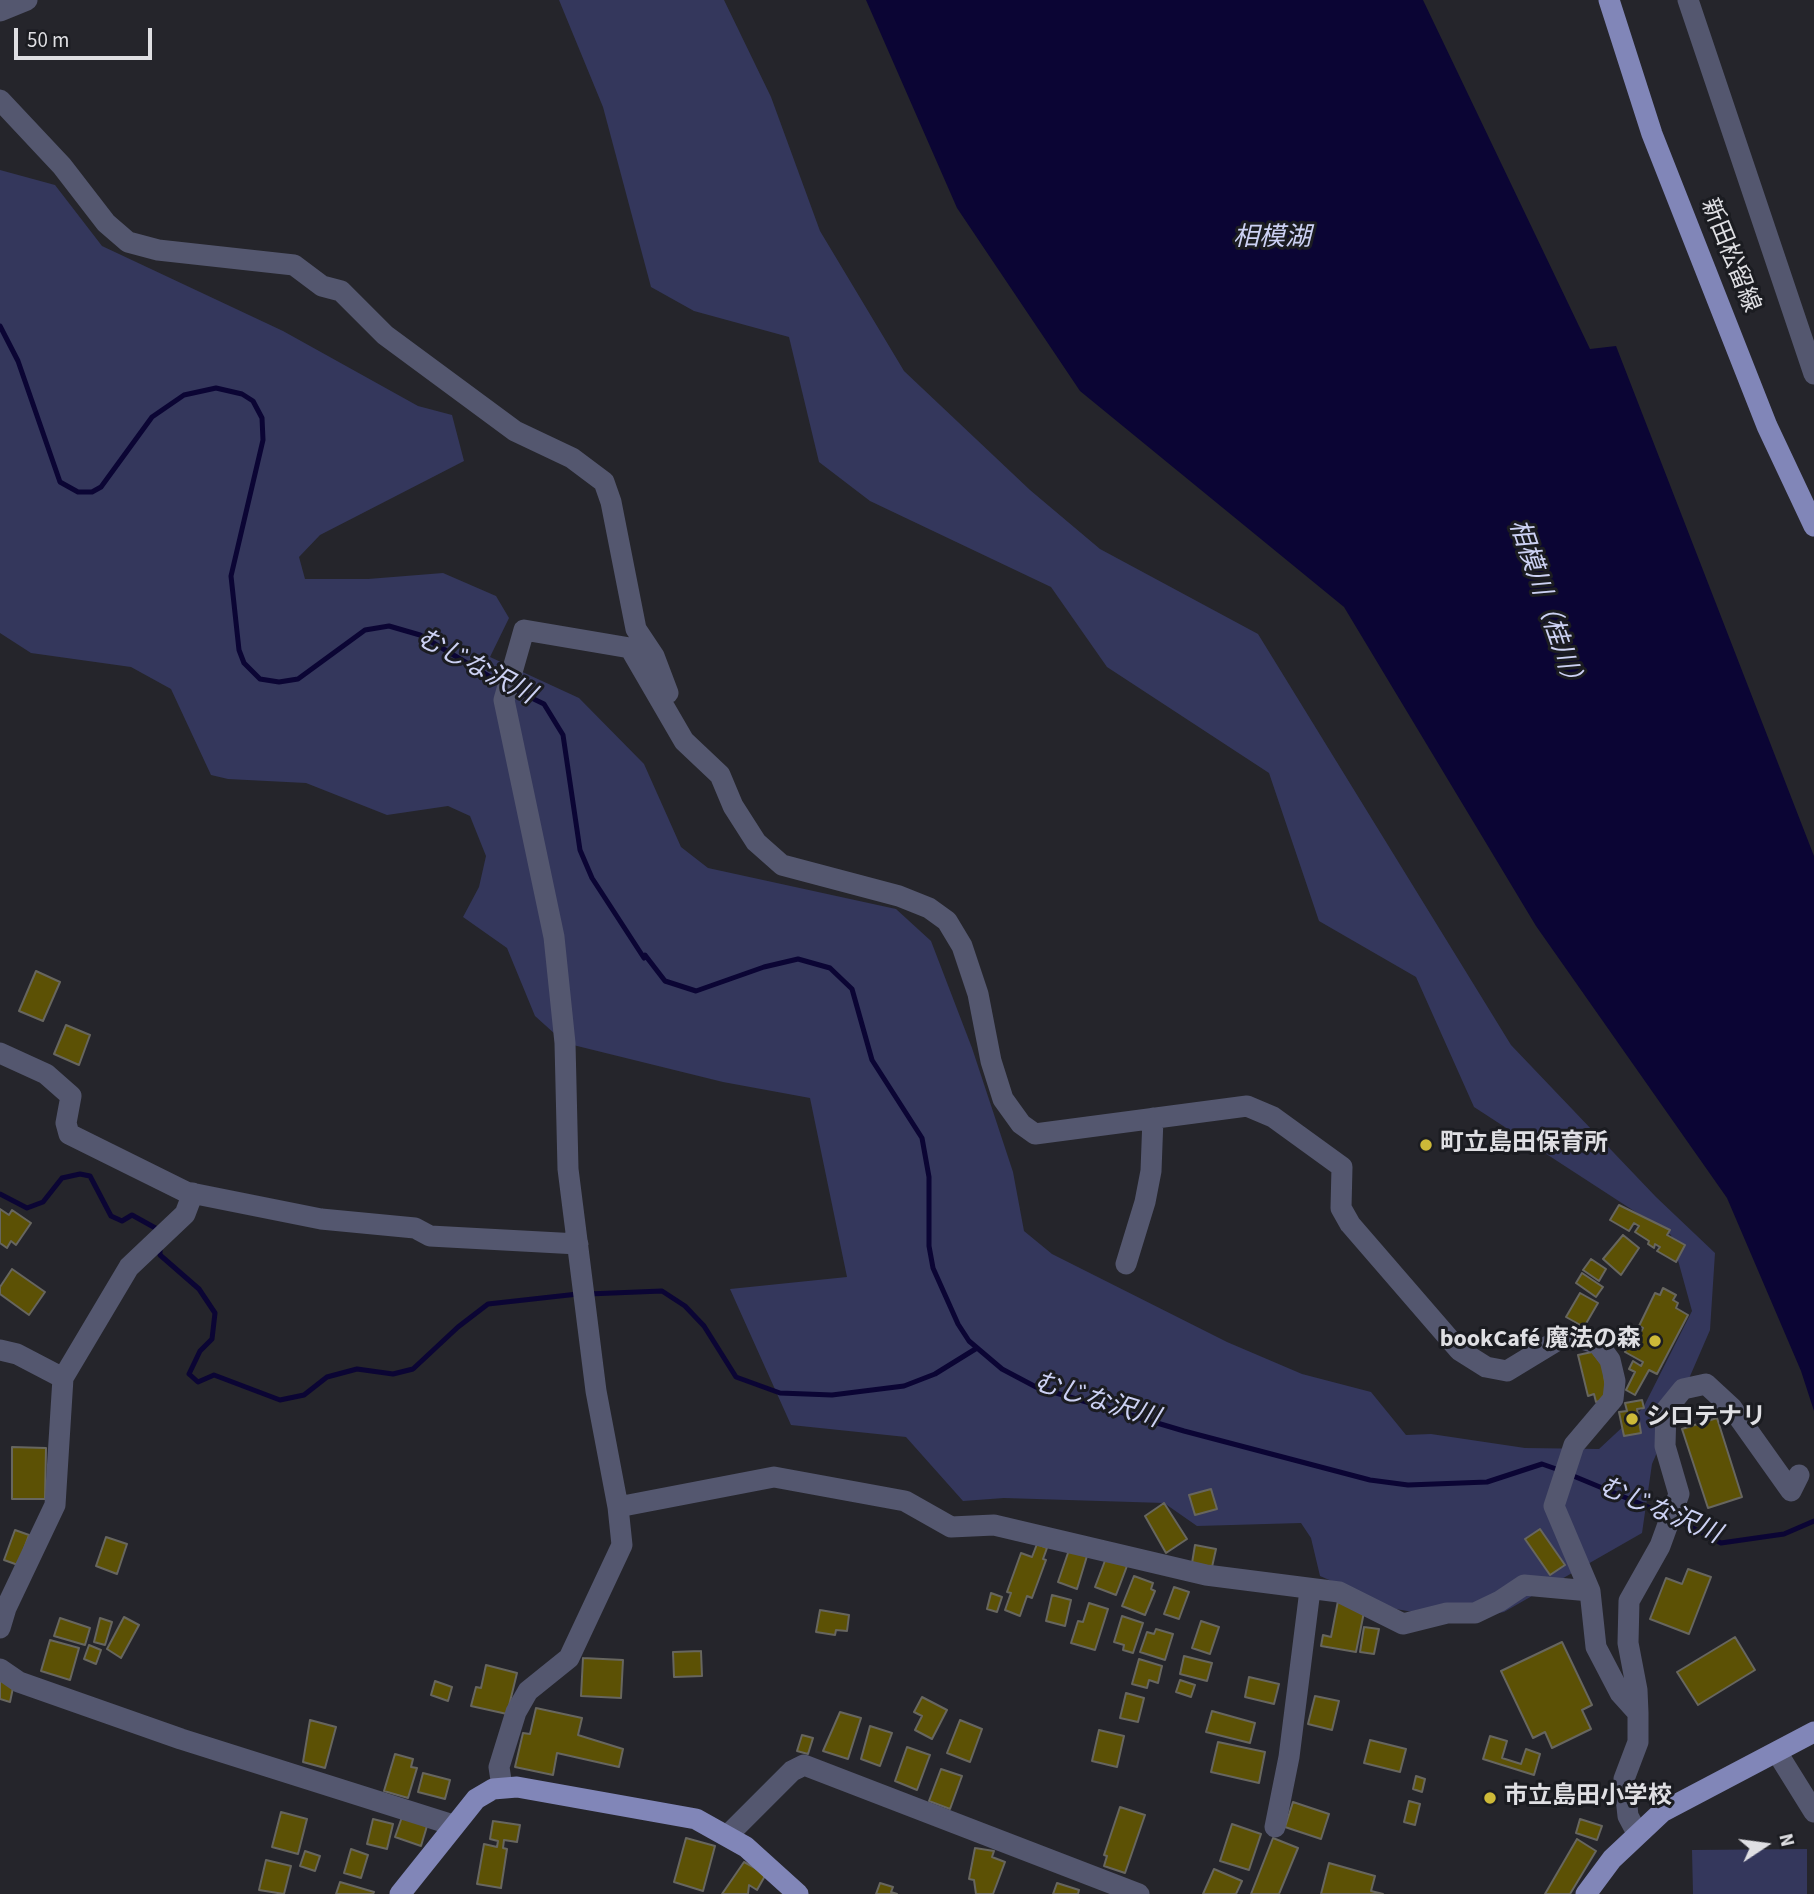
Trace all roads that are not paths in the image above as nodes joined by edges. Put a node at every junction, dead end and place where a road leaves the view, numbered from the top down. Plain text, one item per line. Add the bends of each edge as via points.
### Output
1 (27, 0) edge
2 (1609, 0) edge
3 (1688, 0) edge
4 (0, 11) edge
5 (0, 100) edge
6 (1814, 374) edge
7 (1812, 517) edge
8 (672, 719) junction
9 (0, 1053) edge
10 (1153, 1118) junction
11 (193, 1193) junction
12 (578, 1244) junction
13 (1126, 1264) dead end
14 (0, 1350) edge
15 (63, 1378) junction
16 (1799, 1475) dead end
17 (618, 1507) junction
18 (1310, 1590) junction
19 (1590, 1591) junction
20 (0, 1628) edge
21 (0, 1669) edge
22 (1638, 1713) junction
23 (1814, 1732) edge
24 (1778, 1754) junction
25 (502, 1787) junction
26 (1814, 1812) edge
27 (453, 1825) junction
28 (1275, 1827) dead end
29 (1637, 1833) junction
30 (728, 1835) junction
31 (400, 1894) edge
32 (798, 1894) edge
33 (1139, 1894) edge
34 (1586, 1894) edge

1 - 4 street
2 - 7 main road, 新田松留線 via 1652,134 1767,426
3 - 6 street
5 - 8 street via 62,166 106,223 128,242 158,250 294,265 322,286 341,291 385,335 511,429 572,458 604,482 636,629 654,656 671,700
8 - 10 street via 684,741 720,775 756,842 782,865 899,896 947,921 962,946 978,994 1003,1099 1021,1124 1035,1134
8 - 12 street via 630,648 524,630 504,700 554,937 565,1043 568,1169
9 - 11 street via 46,1074 71,1096 66,1123 69,1134
10 - 13 street via 1151,1171
10 - 19 street via 1247,1106 1273,1117 1342,1167 1341,1208 1350,1224 1459,1350 1486,1367 1507,1371 1558,1340 1579,1338 1598,1344 1610,1360 1613,1399 1574,1445 1554,1506
11 - 12 street via 321,1219 415,1228 430,1236
11 - 15 street via 185,1214 129,1267
12 - 17 street via 596,1391
14 - 15 street via 17,1353
15 - 20 street via 55,1505
16 - 22 street via 1791,1491 1732,1408 1706,1384 1683,1389 1666,1410 1665,1446 1679,1494 1660,1546 1629,1601 1628,1643
17 - 18 street via 774,1477 905,1501 951,1527 994,1525 1206,1575
17 - 25 street via 621,1545 569,1658 528,1691 516,1712 499,1767
18 - 19 street via 1339,1592 1403,1624 1447,1613 1475,1612 1524,1585
18 - 28 street via 1289,1757
19 - 22 street via 1596,1647 1620,1692
21 - 27 street via 19,1682 181,1739
22 - 29 street via 1638,1742 1624,1779 1628,1816
23 - 24 main road
24 - 26 street
24 - 29 main road via 1662,1812
25 - 27 main road via 476,1799
25 - 30 main road via 685,1816
27 - 31 main road
29 - 34 main road
30 - 32 main road
30 - 33 street via 792,1770 804,1765

